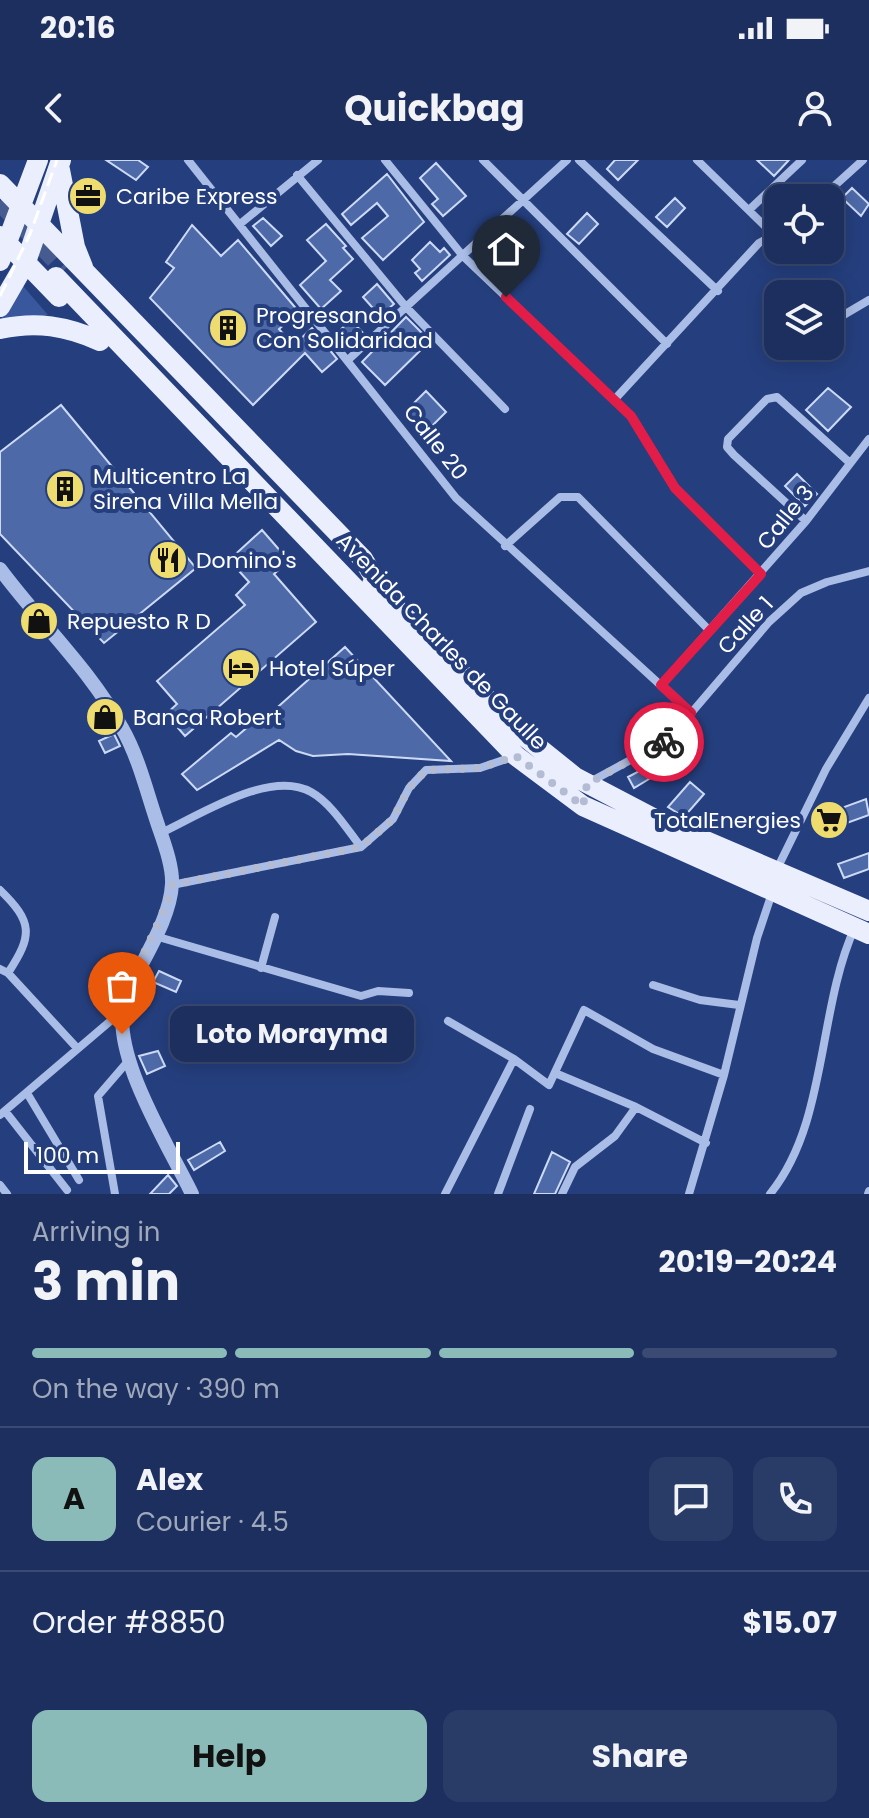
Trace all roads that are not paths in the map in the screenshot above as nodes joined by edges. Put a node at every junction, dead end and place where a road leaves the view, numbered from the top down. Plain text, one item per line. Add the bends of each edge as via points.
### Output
1 (38, 160) edge
2 (188, 160) edge
3 (318, 160) edge
4 (385, 160) edge
5 (483, 160) edge
6 (567, 160) edge
7 (579, 160) edge
8 (697, 160) edge
9 (802, 160) edge
10 (863, 160) edge
11 (60, 163) edge
12 (297, 175) junction
13 (0, 184) edge
14 (836, 184) edge
15 (522, 202) junction
16 (21, 206) junction
17 (749, 210) junction
18 (764, 223) edge
19 (39, 224) junction
20 (240, 224) junction
21 (764, 240) edge
22 (2, 247) edge
23 (463, 256) junction
24 (26, 262) junction
25 (60, 273) tunnel mouth
26 (88, 278) junction
27 (718, 291) junction
28 (869, 300) edge
29 (0, 307) edge
30 (406, 307) junction
31 (844, 315) edge
32 (0, 329) edge
33 (100, 341) junction
34 (667, 344) junction
35 (349, 359) junction
36 (615, 399) junction
37 (505, 409) dead end
38 (869, 439) edge
39 (850, 463) junction
40 (806, 521) junction
41 (505, 546) junction
42 (0, 569) edge
43 (869, 571) edge
44 (761, 574) junction
45 (385, 607) junction
46 (709, 630) junction
47 (661, 685) junction
48 (869, 698) edge
49 (691, 713) junction
50 (516, 756) junction
51 (587, 784) junction
52 (583, 806) junction
53 (161, 833) junction
54 (361, 847) junction
55 (776, 870) junction
56 (172, 885) junction
57 (0, 890) edge
58 (773, 893) junction
59 (869, 911) edge
60 (275, 917) dead end
61 (862, 931) edge
62 (154, 936) junction
63 (261, 968) junction
64 (4, 971) edge
65 (653, 985) dead end
66 (409, 993) dead end
67 (739, 1005) junction
68 (121, 1012) junction
69 (448, 1021) dead end
70 (77, 1048) junction
71 (514, 1059) junction
72 (129, 1060) junction
73 (555, 1073) junction
74 (724, 1075) junction
75 (27, 1093) junction
76 (636, 1107) junction
77 (530, 1109) dead end
78 (2, 1113) edge
79 (706, 1143) junction
80 (79, 1180) dead end
81 (0, 1185) edge
82 (67, 1190) dead end
83 (7, 1194) edge
84 (115, 1194) edge
85 (192, 1194) edge
86 (445, 1194) edge
87 (498, 1194) edge
88 (562, 1194) edge
89 (689, 1194) edge
90 (770, 1194) edge

1 - 16 main road
2 - 20 street, Calle 20
3 - 12 street
4 - 23 street
5 - 15 street
6 - 15 street
7 - 27 street
8 - 17 street
9 - 17 street
10 - 14 street
11 - 19 main road
11 - 26 main road via 75,247
12 - 20 street
12 - 30 street
13 - 16 main road
15 - 23 street
15 - 34 street
16 - 19 main road
16 - 22 main road
17 - 18 street
19 - 24 main road
19 - 26 main road
20 - 35 street, Calle 20
21 - 27 street
22 - 24 main road
23 - 30 street
23 - 36 street
24 - 29 main road
24 - 33 main road
25 - 45 main road, Avenida Charles de Gaulle
26 - 45 main road via 363,559
27 - 34 street
28 - 31 street
30 - 35 street
30 - 37 street
32 - 33 main road via 37,323 71,328
33 - 45 main road via 363,607
34 - 36 street
35 - 41 street, Calle 20 via 456,498
36 - 44 street via 675,488
38 - 39 street, Calle 3
39 - 40 street, Calle 3
39 - 40 street via 777,397 767,399 728,439 734,455
40 - 44 street, Calle 3
41 - 46 street via 560,497 578,497
41 - 47 street, Calle 20
42 - 53 street via 107,702 137,762
43 - 49 street, Calle 1 via 801,593
44 - 46 street, Calle 3
45 - 50 main road, Avenida Charles de Gaulle
45 - 51 main road, Avenida Charles de Gaulle via 524,736
46 - 47 street, Calle 3
47 - 49 street, Calle 20
48 - 55 street via 826,769
49 - 51 street, Calle 1 via 669,739
50 - 52 main road, Avenida Charles de Gaulle
50 - 54 street via 480,768 426,770 387,826
51 - 52 street
51 - 55 main road, Avenida Charles de Gaulle
52 - 58 main road, Avenida Charles de Gaulle
53 - 54 street via 271,784 292,784 313,793
53 - 56 street
54 - 56 street
55 - 58 street
55 - 59 main road, Avenida Charles de Gaulle
56 - 62 street
57 - 64 street via 20,909 27,932 23,950
58 - 61 main road, Avenida Charles de Gaulle
58 - 67 street
59 - 61 street
60 - 63 street
61 - 90 street via 834,984 818,1073 795,1156
62 - 63 street
62 - 68 street
63 - 66 street via 361,996
64 - 70 street
65 - 67 street
67 - 74 street
68 - 70 street
68 - 72 street
69 - 71 street
70 - 75 street
71 - 73 street via 549,1085
71 - 86 street
72 - 84 street via 98,1096
72 - 85 street
73 - 74 street via 584,1010 653,1049
73 - 76 street
74 - 79 street
75 - 78 street
75 - 80 street
76 - 79 street
76 - 88 street via 615,1136 575,1167
77 - 87 street
78 - 82 street
79 - 89 street
81 - 83 street

